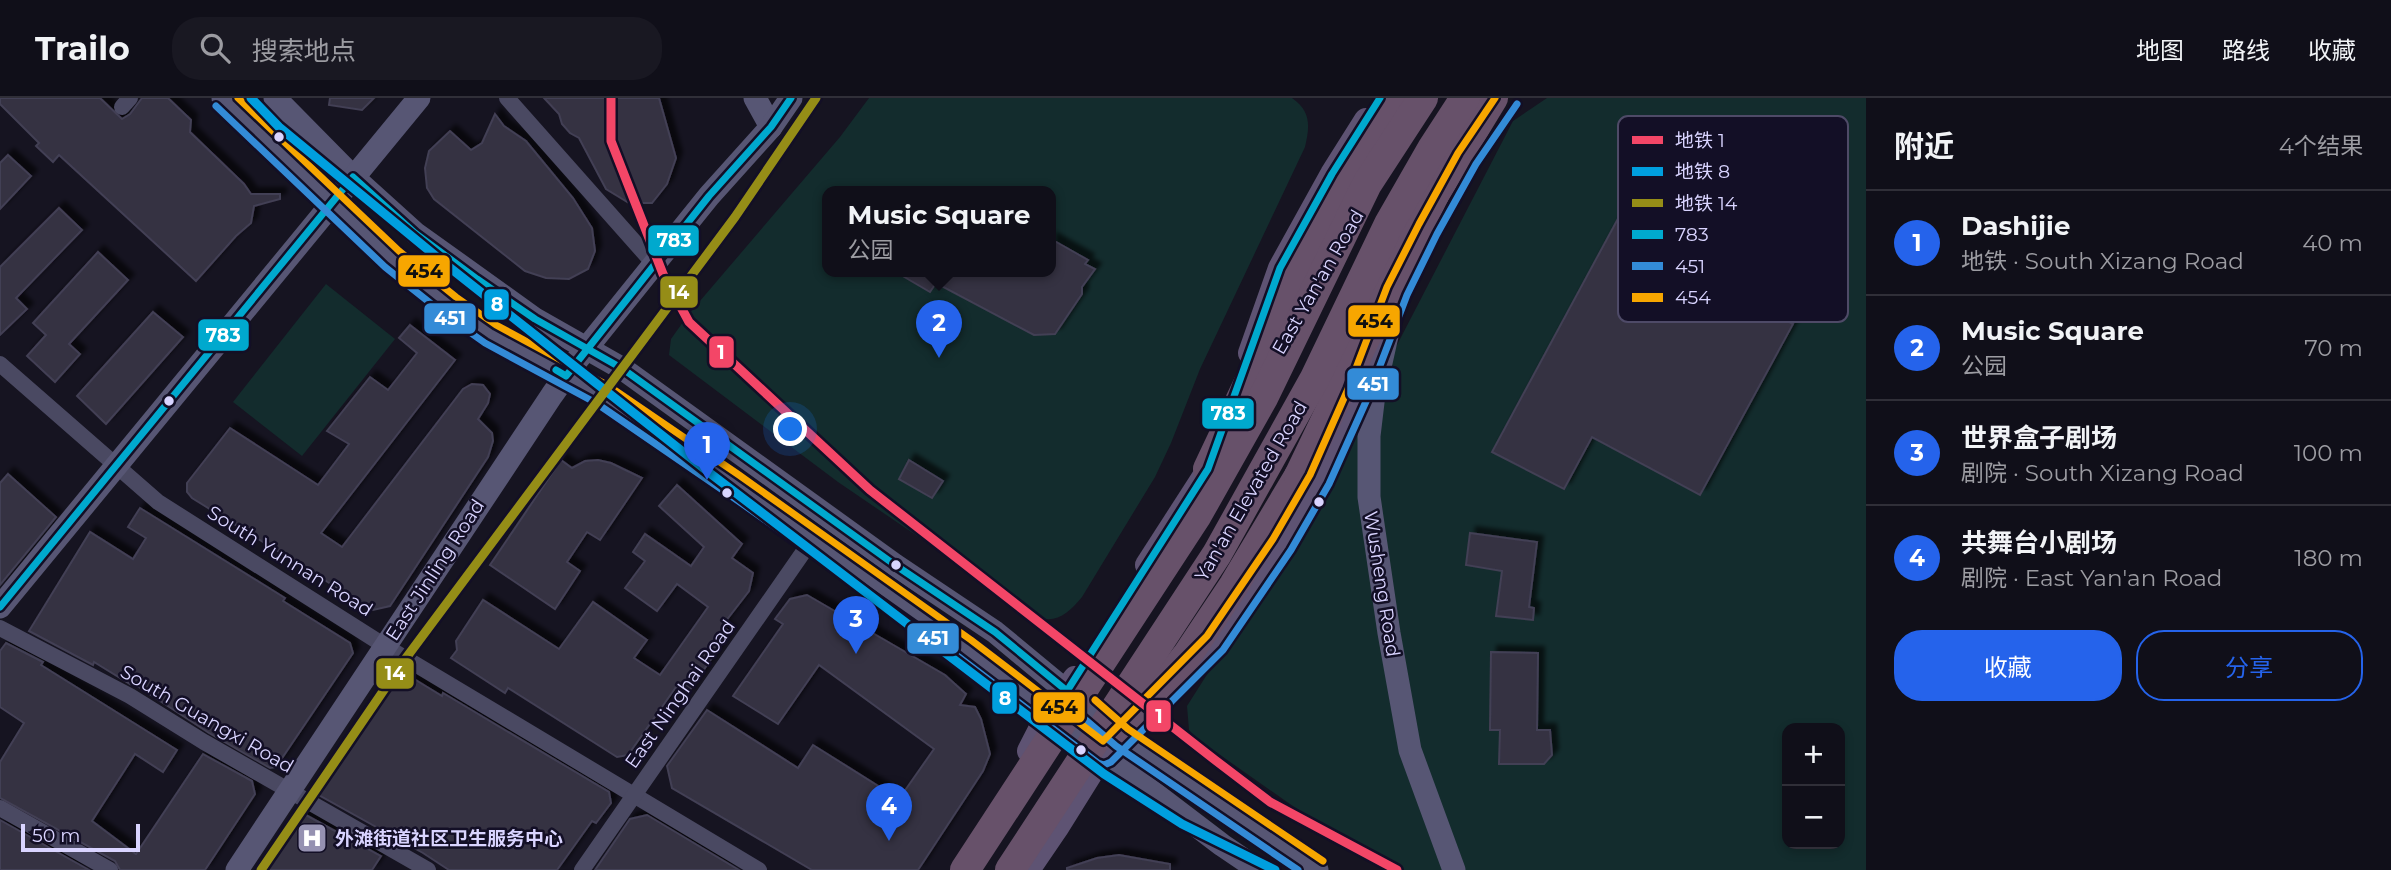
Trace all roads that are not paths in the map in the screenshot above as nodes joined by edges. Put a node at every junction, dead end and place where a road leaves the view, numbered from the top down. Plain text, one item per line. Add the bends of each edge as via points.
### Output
1 (223, 98) edge
2 (275, 98) edge
3 (419, 98) edge
4 (507, 98) edge
5 (755, 98) edge
6 (791, 98) edge
7 (1380, 98) edge
8 (1393, 98) edge
9 (1423, 98) edge
10 (1435, 98) edge
11 (1465, 98) edge
12 (1474, 98) edge
13 (1493, 98) edge
14 (1507, 98) edge
15 (771, 127) junction
16 (353, 177) junction
17 (1452, 182) junction
18 (331, 204) junction
19 (655, 265) junction
20 (1368, 279) junction
21 (1397, 291) junction
22 (586, 349) junction
23 (0, 364) edge
24 (566, 376) junction
25 (116, 467) junction
26 (1209, 469) junction
27 (811, 541) junction
28 (0, 607) edge
29 (0, 628) edge
30 (386, 646) junction
31 (1067, 691) junction
32 (1048, 714) junction
33 (1114, 742) junction
34 (289, 791) junction
35 (634, 796) junction
36 (0, 808) edge
37 (110, 870) edge
38 (237, 870) edge
39 (428, 870) edge
40 (582, 870) edge
41 (760, 870) edge
42 (963, 870) edge
43 (982, 870) edge
44 (1010, 870) edge
45 (1028, 870) edge
46 (1259, 870) edge
47 (1317, 870) edge
48 (1454, 870) edge

1 - 18 main road
2 - 16 main road
3 - 16 main road
4 - 19 street
5 - 15 main road
6 - 15 main road, East Jinling Road
7 - 26 main road, East Yan'an Road via 1280,268
8 - 26 highway via 1322,228
9 - 42 highway, bridge via 1367,184 1263,398 1203,503
10 - 26 main road, East Yan'an Road via 1371,190
10 - 43 highway, Yan'an Elevated Road via 1381,188 1256,441 1206,527
11 - 44 highway, Yan'an Elevated Road, bridge via 1389,224 1315,378 1217,554
12 - 20 main road, East Yan'an Road via 1419,183
13 - 33 highway, bridge via 1434,195 1299,476 1188,654
14 - 17 main road, East Yan'an Road
15 - 19 main road, East Jinling Road
16 - 18 main road
16 - 22 main road via 415,233 535,319
17 - 20 main road
17 - 21 main road, East Yan'an Road
18 - 24 main road via 450,305 490,334
18 - 25 main road
19 - 22 main road, East Jinling Road
20 - 33 main road, East Yan'an Road via 1267,481 1142,687
21 - 33 main road, East Yan'an Road via 1319,480 1282,545 1215,643
21 - 48 main road, Wusheng Road via 1374,394 1368,489 1410,750
22 - 24 main road, East Jinling Road
22 - 31 main road via 623,369 995,632
23 - 25 street, South Yunnan Road
24 - 27 main road via 601,394
24 - 30 main road, East Jinling Road
25 - 28 main road
25 - 30 street, South Yunnan Road via 158,502
26 - 31 main road, East Yan'an Road
27 - 32 main road via 965,649
27 - 35 street, East Ninghai Road
29 - 34 street, South Guangxi Road via 130,696
30 - 34 main road, East Jinling Road
30 - 35 street, South Yunnan Road
31 - 32 main road, East Yan'an Road
31 - 33 main road
32 - 33 main road
32 - 42 main road, East Yan'an Road
33 - 45 main road, East Yan'an Road
33 - 46 main road via 1222,845
33 - 47 main road
34 - 38 main road, East Jinling Road
34 - 39 street, South Guangxi Road
35 - 40 street, East Ninghai Road
35 - 41 street, South Yunnan Road
36 - 37 street

